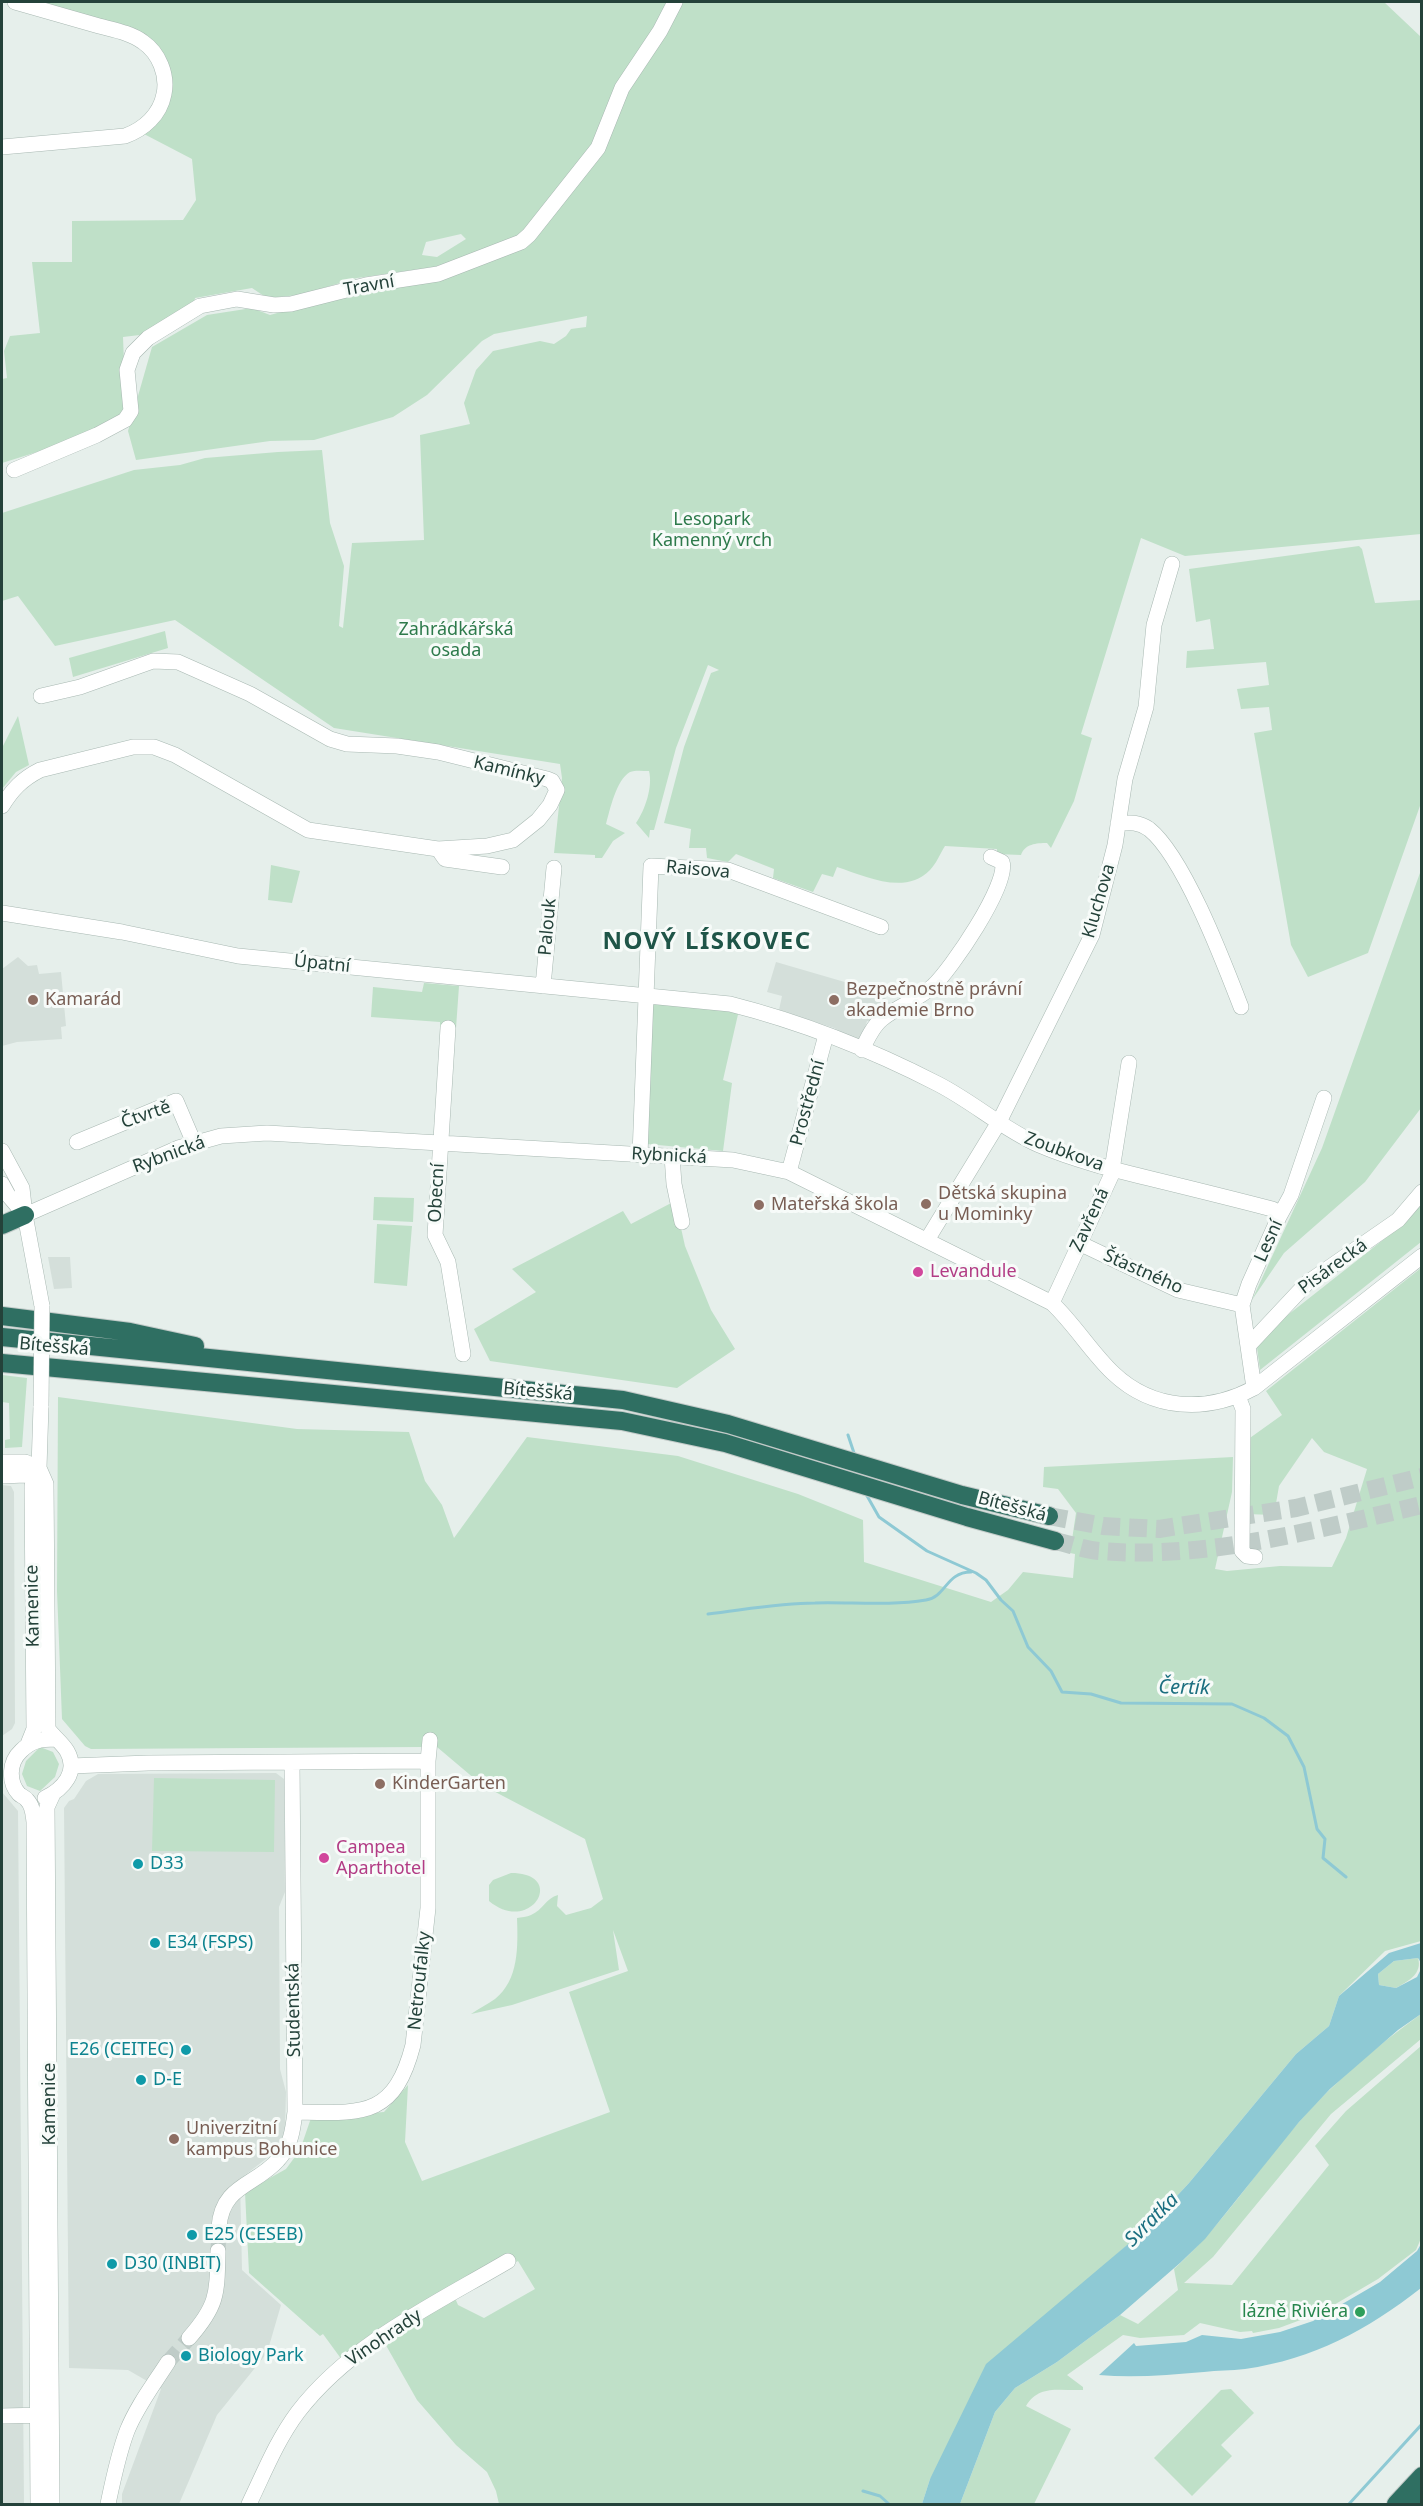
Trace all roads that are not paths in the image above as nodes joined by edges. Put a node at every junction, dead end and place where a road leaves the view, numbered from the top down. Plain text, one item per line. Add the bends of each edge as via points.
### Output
1 (15, 2) edge
2 (675, 2) edge
3 (2, 147) edge
4 (14, 470) dead end
5 (1172, 564) dead end
6 (41, 696) dead end
7 (2, 806) edge
8 (1118, 824) junction
9 (438, 849) junction
10 (991, 857) dead end
11 (502, 867) dead end
12 (554, 868) dead end
13 (2, 913) edge
14 (880, 927) dead end
15 (543, 986) junction
16 (645, 996) junction
17 (1241, 1007) dead end
18 (448, 1028) dead end
19 (826, 1035) junction
20 (862, 1050) junction
21 (1129, 1063) dead end
22 (1324, 1098) dead end
23 (999, 1122) junction
24 (77, 1142) dead end
25 (194, 1143) junction
26 (440, 1143) junction
27 (2, 1151) edge
28 (640, 1155) junction
29 (672, 1156) junction
30 (1112, 1169) junction
31 (789, 1172) junction
32 (2, 1184) edge
33 (1422, 1192) edge
34 (25, 1215) junction
35 (1279, 1217) junction
36 (682, 1222) dead end
37 (2, 1225) edge
38 (927, 1240) junction
39 (1079, 1243) junction
40 (1422, 1256) edge
41 (1052, 1303) junction
42 (1242, 1305) junction
43 (2, 1316) edge
44 (2, 1337) edge
45 (1248, 1346) junction
46 (463, 1354) dead end
47 (2, 1363) edge
48 (285, 1364) junction
49 (1254, 1388) junction
50 (1239, 1396) junction
51 (2, 1462) edge
52 (39, 1468) junction
53 (2, 1476) edge
54 (1049, 1516) tunnel mouth
55 (1055, 1540) tunnel mouth
56 (1255, 1557) dead end
57 (55, 1739) junction
58 (430, 1740) dead end
59 (28, 1744) junction
60 (8, 1760) edge
61 (428, 1761) junction
62 (292, 1762) junction
63 (71, 1766) junction
64 (6, 1775) edge
65 (53, 1794) junction
66 (27, 1800) junction
67 (295, 2112) junction
68 (219, 2227) tunnel mouth
69 (218, 2251) tunnel mouth
70 (508, 2261) dead end
71 (189, 2338) tunnel mouth
72 (168, 2362) tunnel mouth
73 (45, 2415) junction
74 (2, 2416) edge
75 (1422, 2476) edge
76 (1422, 2496) edge
77 (38, 2505) edge
78 (52, 2505) edge
79 (108, 2505) edge
80 (249, 2505) edge
81 (1396, 2505) edge
82 (1414, 2505) edge

1 - 3 street via 138,38 156,55 165,88 153,118 125,136
2 - 4 street, Travní via 622,88 598,148 521,242 438,274 366,285 291,304 237,299 200,306 148,338 133,353 128,370 131,411 126,420
5 - 8 street, Kluchova via 1154,625 1146,707 1125,779
6 - 9 street, Kamínky via 80,687 153,661 178,662 250,694 330,739 438,752 537,776 556,786 550,805 527,831 513,840
7 - 9 street, Kamínky via 16,786 40,770 134,747 154,747 308,830
8 - 17 street via 1139,823 1166,849 1217,945
8 - 23 street, Kluchova via 1092,935
9 - 11 street via 445,859
10 - 20 street via 1002,862 1004,872 985,912 951,965 917,1000 882,1019
12 - 15 street, Palouk
13 - 15 street, Úpatní via 238,956
14 - 16 street, Raisova via 728,870 651,866
15 - 16 street, Úpatní
16 - 19 street, Zoubkova via 730,1004
16 - 28 street, Raisova
18 - 26 street, Obecní
19 - 20 street, Zoubkova
19 - 31 street, Prostřední
20 - 23 street, Zoubkova via 939,1084
21 - 30 street, Zavřená
22 - 35 street, Lesní via 1291,1195
23 - 30 street, Zoubkova via 1040,1145
23 - 38 street, Kluchova
24 - 25 street, Čtvrtě via 176,1101
25 - 26 street, Rybnická via 221,1136 267,1133
25 - 34 street, Rybnická
26 - 28 street, Rybnická
26 - 46 street, Obecní via 435,1235 448,1262
27 - 34 street, Kamenice via 22,1188
28 - 29 street, Rybnická
29 - 31 street, Rybnická via 733,1160
29 - 36 street
30 - 35 street, Zoubkova via 1272,1209
30 - 39 street, Zavřená
31 - 38 street, Rybnická
32 - 34 street
33 - 45 street, Pisárecká via 1398,1220 1306,1283
34 - 37 highway
34 - 52 street, Kamenice, bridge via 42,1306
35 - 42 street, Lesní
38 - 41 street, Rybnická
39 - 41 street, Zavřená
39 - 42 street, Šťastného via 1178,1290
40 - 49 street
41 - 50 street, Rybnická via 1112,1373 1137,1390 1190,1406
42 - 45 street, Lesní
43 - 48 highway via 130,1332
44 - 48 highway, Bítešská
45 - 49 street, Lesní
47 - 55 highway, Bítešská via 622,1421 725,1443
48 - 54 highway, Bítešská via 623,1400 728,1424 962,1495
49 - 50 street, Rybnická
50 - 56 street via 1243,1409 1242,1551
51 - 52 street via 25,1462
52 - 53 street via 25,1475
52 - 57 street, Kamenice via 46,1485 48,1729
52 - 59 street, Kamenice via 32,1486 34,1729
57 - 59 street
57 - 63 street, Kamenice via 68,1753
58 - 61 street, Netroufalky
59 - 60 street, Kamenice
60 - 64 street, Kamenice
61 - 62 street
61 - 67 street, Netroufalky via 428,1908 408,2065 388,2098 368,2109 345,2113
62 - 63 street
62 - 67 street, Studentská
63 - 65 street, Kamenice via 68,1780
64 - 66 street, Kamenice
65 - 66 street
65 - 73 street, Kamenice via 47,1807
66 - 73 street, Kamenice via 34,1822
67 - 68 street, Studentská via 292,2138 278,2160 229,2198 222,2208
69 - 71 street via 217,2294 212,2309
70 - 80 street, Vinohrady via 347,2359 299,2411 278,2442
72 - 79 street via 128,2430
73 - 74 street
73 - 77 street, Kamenice
73 - 78 street, Kamenice
75 - 81 highway
76 - 82 highway

